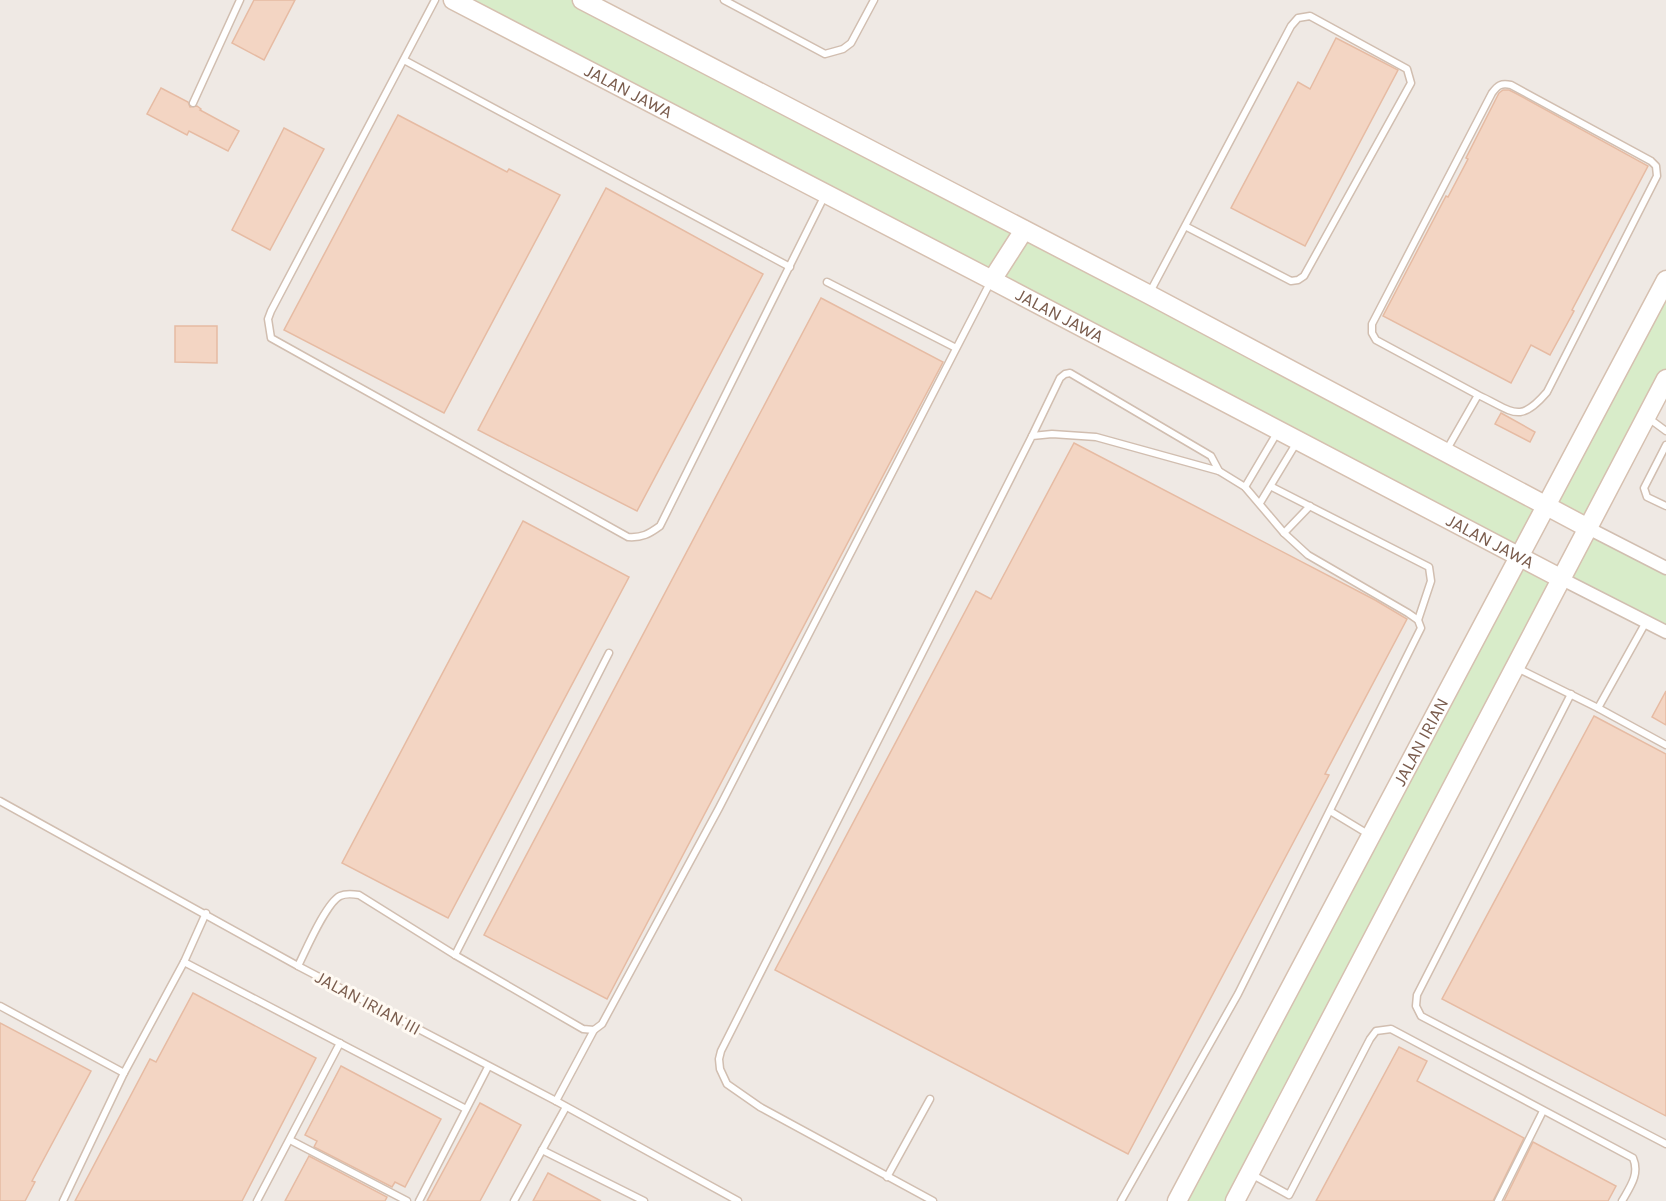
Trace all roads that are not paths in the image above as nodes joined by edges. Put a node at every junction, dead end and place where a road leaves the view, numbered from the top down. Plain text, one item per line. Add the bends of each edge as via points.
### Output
1 (240, 0) edge
2 (435, 0) edge
3 (453, 0) edge
4 (582, 0) edge
5 (724, 0) edge
6 (874, 0) edge
7 (404, 60) junction
8 (194, 103) dead end
9 (826, 194) junction
10 (1185, 226) junction
11 (1024, 230) junction
12 (790, 267) junction
13 (992, 280) junction
14 (1666, 280) edge
15 (827, 282) dead end
16 (1148, 294) junction
17 (956, 348) junction
18 (1666, 379) edge
19 (1478, 395) junction
20 (1647, 416) junction
21 (1278, 431) junction
22 (1666, 431) edge
23 (1032, 436) junction
24 (1298, 441) junction
25 (1666, 445) edge
26 (1446, 451) junction
27 (1219, 471) junction
28 (1245, 487) junction
29 (1272, 487) junction
30 (1260, 503) junction
31 (1547, 506) junction
32 (1666, 506) edge
33 (1310, 507) junction
34 (1588, 528) junction
35 (1284, 533) junction
36 (1518, 558) junction
37 (1666, 568) edge
38 (1562, 579) junction
39 (1418, 620) junction
40 (1646, 621) junction
41 (1666, 632) edge
42 (609, 653) dead end
43 (1515, 667) junction
44 (1571, 694) junction
45 (1598, 708) junction
46 (1666, 745) edge
47 (0, 801) edge
48 (1330, 811) junction
49 (1371, 836) junction
50 (206, 913) junction
51 (455, 955) junction
52 (184, 962) junction
53 (298, 966) junction
54 (0, 1006) edge
55 (594, 1030) junction
56 (340, 1043) junction
57 (488, 1067) junction
58 (124, 1073) junction
59 (930, 1099) dead end
60 (556, 1101) junction
61 (566, 1107) junction
62 (466, 1109) junction
63 (1543, 1110) junction
64 (290, 1140) junction
65 (1666, 1144) edge
66 (542, 1150) junction
67 (1250, 1173) junction
68 (887, 1177) junction
69 (725, 1198) edge
70 (1287, 1198) edge
71 (63, 1201) edge
72 (258, 1201) edge
73 (407, 1201) edge
74 (419, 1201) edge
75 (514, 1201) edge
76 (644, 1201) edge
77 (738, 1201) edge
78 (933, 1201) edge
79 (1121, 1201) edge
80 (1177, 1201) edge
81 (1235, 1201) edge
82 (1498, 1201) edge
83 (1622, 1201) edge

1 - 8 lane
2 - 7 lane
3 - 9 street, JALAN JAWA
4 - 11 street
5 - 6 lane via 825,54 836,53 851,43
7 - 12 lane
7 - 12 lane via 270,311 271,338 628,537 646,536 660,526
9 - 12 lane
9 - 13 street, JALAN JAWA
10 - 10 lane via 1298,18 1310,16 1407,69 1411,82 1305,276 1292,281
10 - 16 lane
11 - 13 street
11 - 16 street
13 - 17 lane
13 - 21 street, JALAN JAWA
14 - 31 street, JALAN IRIAN
15 - 17 lane
16 - 26 street
17 - 55 lane via 719,808 602,1024
18 - 20 street
19 - 19 lane via 1376,340 1371,333 1372,324 1492,93 1503,84 1651,161 1657,176 1547,392 1535,406 1517,413
19 - 26 lane
20 - 22 lane
20 - 34 street
21 - 24 street, JALAN JAWA
21 - 28 lane
23 - 27 lane via 1096,437
23 - 27 lane via 1060,378 1070,373 1211,456
23 - 68 lane via 768,954 719,1059 727,1084 760,1107
24 - 29 lane
24 - 36 street, JALAN JAWA
25 - 32 lane via 1644,488 1647,497
26 - 31 street
27 - 28 lane
28 - 30 lane
29 - 30 lane
29 - 33 lane
30 - 35 lane
31 - 34 street
31 - 36 street, JALAN IRIAN
33 - 35 lane
33 - 39 lane via 1429,567 1431,581
34 - 37 street
34 - 38 street
35 - 39 lane via 1308,555
36 - 38 street, JALAN JAWA
36 - 49 street, JALAN IRIAN
38 - 40 street, JALAN JAWA
38 - 43 street
39 - 48 lane via 1421,628
40 - 41 street, JALAN JAWA
40 - 45 lane
42 - 51 lane
43 - 44 lane
43 - 67 street
44 - 45 lane
44 - 65 lane via 1417,995 1416,1006 1421,1016
45 - 46 lane
47 - 50 lane, JALAN IRIAN III
48 - 49 lane
48 - 79 lane via 1238,994
49 - 80 street, JALAN IRIAN
50 - 52 lane
50 - 53 lane, JALAN IRIAN III
51 - 53 lane via 359,895 350,894 331,903
51 - 55 lane via 582,1029
52 - 56 lane
52 - 58 lane
53 - 57 lane, JALAN IRIAN III
54 - 58 lane
55 - 60 lane
56 - 62 lane
56 - 64 lane
57 - 60 lane, JALAN IRIAN III
57 - 62 lane
58 - 71 lane
59 - 68 lane
60 - 61 lane, JALAN IRIAN III
61 - 66 lane
61 - 69 lane, JALAN IRIAN III
62 - 74 lane
63 - 70 lane via 1391,1029 1376,1030
63 - 82 lane
63 - 83 lane via 1633,1158 1636,1173
64 - 72 lane
64 - 73 lane
66 - 75 lane
66 - 76 lane
67 - 70 lane
67 - 81 street
68 - 78 lane
69 - 77 lane, JALAN IRIAN III

